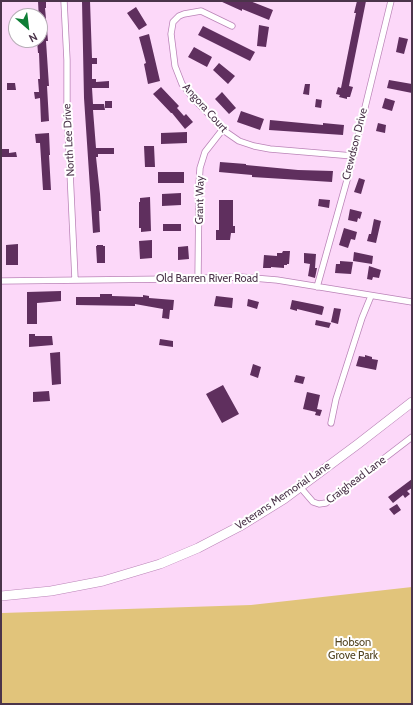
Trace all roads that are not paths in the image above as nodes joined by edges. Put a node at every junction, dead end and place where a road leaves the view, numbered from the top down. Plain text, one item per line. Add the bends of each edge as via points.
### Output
1 (64, 1) edge
2 (391, 1) edge
3 (232, 26) dead end
4 (223, 129) junction
5 (353, 156) junction
6 (198, 278) junction
7 (75, 279) junction
8 (1, 281) edge
9 (317, 287) junction
10 (371, 296) junction
11 (412, 302) edge
12 (412, 402) edge
13 (331, 423) dead end
14 (412, 437) edge
15 (300, 487) junction
16 (1, 596) edge

1 - 7 street, North Lee Drive
2 - 5 street, Crewdson Drive
3 - 4 street, Angora Court via 201,11 179,16 173,22 171,30 175,66 182,84
4 - 5 street, Angora Court via 239,141 254,146
4 - 6 street, Grant Way via 205,152 200,168
5 - 9 street, Crewdson Drive
6 - 7 street, Old Barren River Road
6 - 9 street, Old Barren River Road via 247,277
7 - 8 street, Old Barren River Road
9 - 10 street, Old Barren River Road
10 - 11 street, Old Barren River Road
10 - 13 street via 336,399
12 - 15 main road, Veterans Memorial Lane
14 - 15 street, Craighead Lane via 326,503 313,502
15 - 16 main road, Veterans Memorial Lane via 234,530 160,564 80,586

